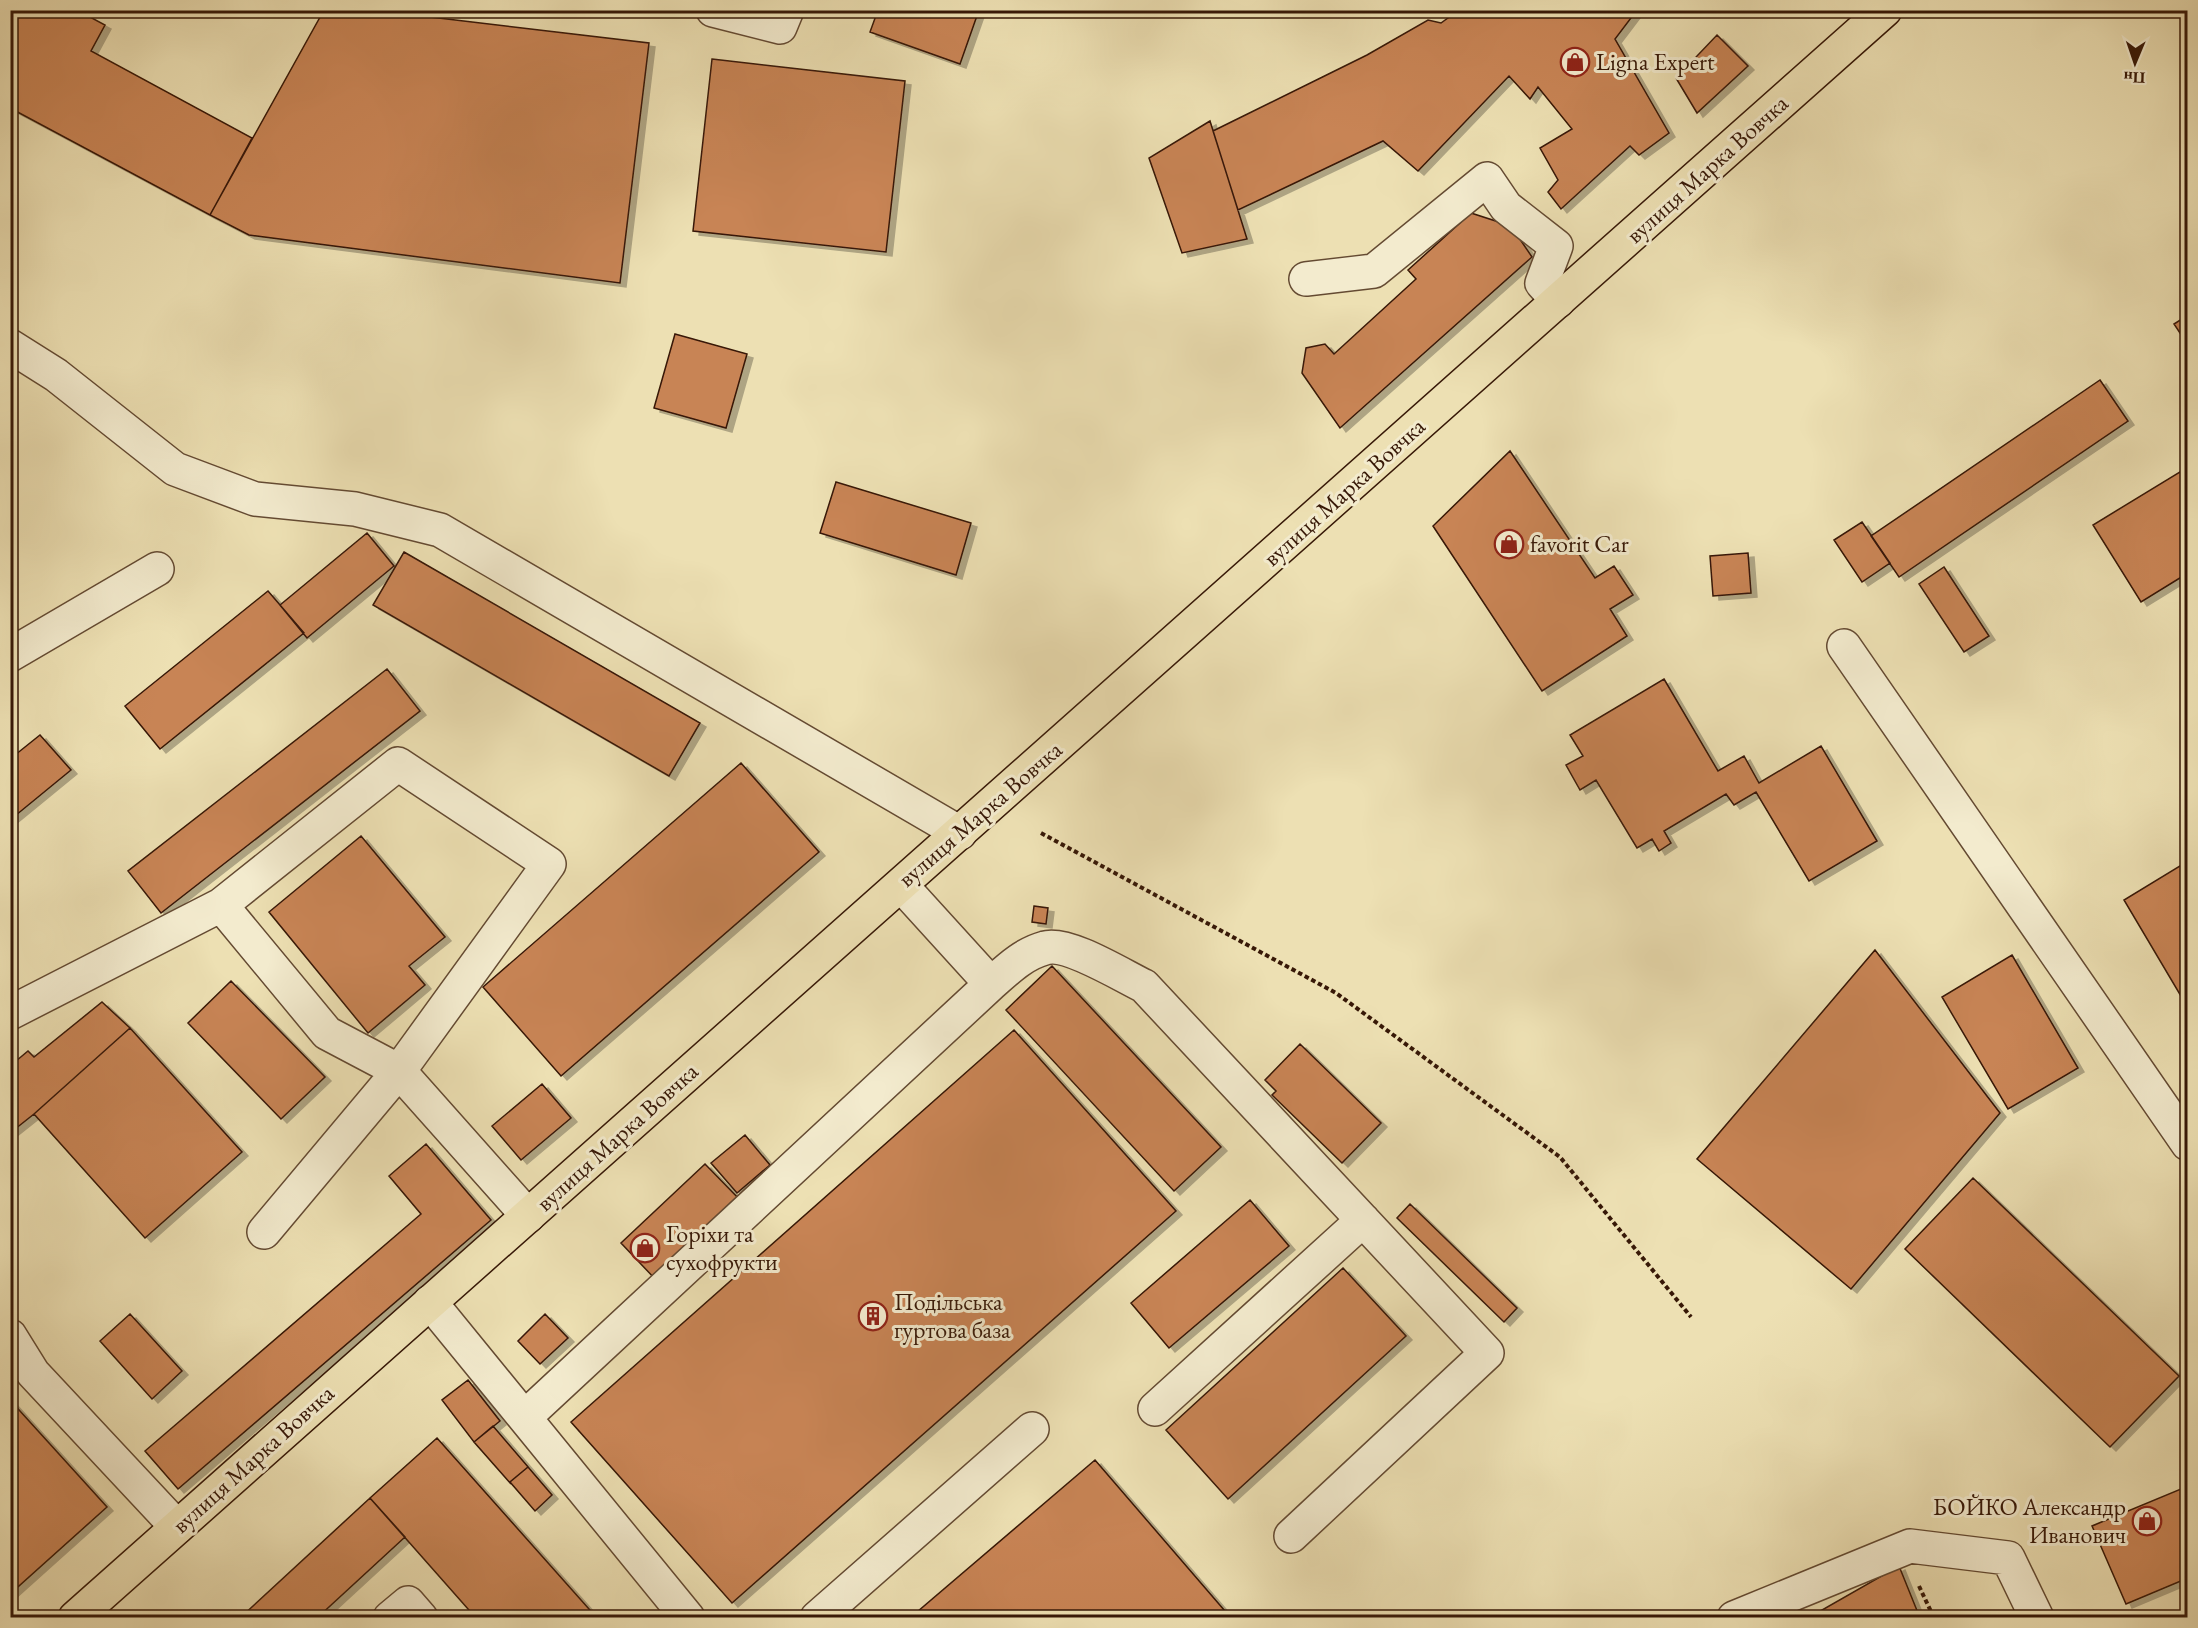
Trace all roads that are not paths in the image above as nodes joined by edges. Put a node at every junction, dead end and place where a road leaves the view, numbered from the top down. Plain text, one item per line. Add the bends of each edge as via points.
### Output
1 (713, 10) edge
2 (788, 10) edge
3 (1885, 10) edge
4 (1306, 279) dead end
5 (1558, 302) junction
6 (10, 346) edge
7 (157, 569) dead end
8 (1844, 646) dead end
9 (10, 655) edge
10 (960, 833) junction
11 (900, 885) junction
12 (221, 905) junction
13 (991, 984) junction
14 (10, 1013) edge
15 (399, 1071) junction
16 (2187, 1144) edge
17 (528, 1216) junction
18 (1363, 1220) junction
19 (264, 1232) dead end
20 (430, 1302) junction
21 (10, 1336) edge
22 (1155, 1409) dead end
23 (525, 1418) junction
24 (1032, 1429) dead end
25 (177, 1527) junction
26 (1291, 1536) dead end
27 (75, 1617) edge
28 (390, 1617) edge
29 (421, 1617) edge
30 (688, 1617) edge
31 (817, 1617) edge
32 (1734, 1617) edge
33 (2037, 1617) edge

1 - 2 lane via 780,27
3 - 5 main road, вулиця Марка Вовчка
4 - 5 lane via 1374,271 1487,179 1506,207 1556,246 1542,284
5 - 10 main road, вулиця Марка Вовчка
6 - 10 lane via 56,375 175,469 255,499 355,509 440,530
7 - 9 lane
8 - 16 lane
10 - 11 main road, вулиця Марка Вовчка
11 - 13 lane
11 - 17 main road, вулиця Марка Вовчка
12 - 14 lane
12 - 15 lane via 327,1033
12 - 15 lane via 398,764 549,864
13 - 18 lane via 1017,960 1047,947 1077,952 1144,986
13 - 23 lane
15 - 17 lane
15 - 19 lane
17 - 20 main road, вулиця Марка Вовчка
18 - 22 lane
18 - 26 lane via 1487,1353
20 - 23 lane
20 - 25 main road, вулиця Марка Вовчка
21 - 25 lane via 33,1373
23 - 30 lane
24 - 31 lane
25 - 27 main road, вулиця Марка Вовчка
28 - 29 lane via 408,1603
32 - 33 lane via 1910,1546 2008,1558

